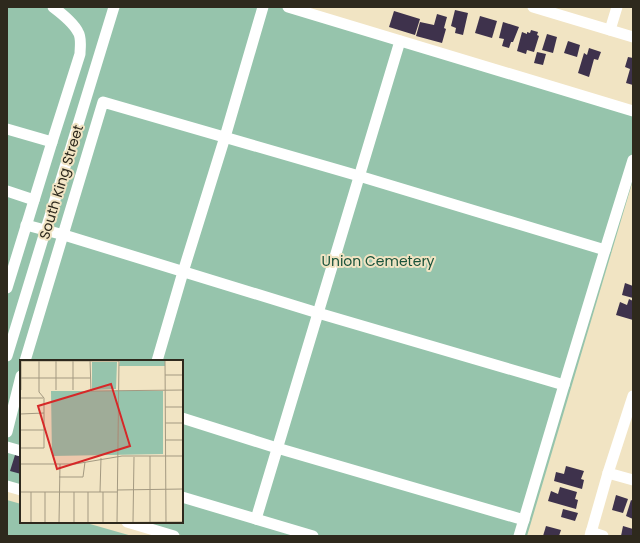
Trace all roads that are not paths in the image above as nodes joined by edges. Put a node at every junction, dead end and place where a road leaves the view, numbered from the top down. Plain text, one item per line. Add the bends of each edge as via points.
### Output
1 (53, 7) edge
2 (114, 7) edge
3 (263, 7) edge
4 (288, 7) edge
5 (533, 7) edge
6 (617, 7) edge
7 (610, 30) junction
8 (633, 36) edge
9 (400, 41) junction
10 (633, 111) edge
11 (7, 129) edge
12 (225, 137) junction
13 (52, 142) junction
14 (633, 160) edge
15 (359, 176) junction
16 (7, 191) edge
17 (34, 200) junction
18 (26, 225) junction
19 (46, 230) junction
20 (64, 235) junction
21 (605, 250) junction
22 (183, 272) junction
23 (7, 286) edge
24 (318, 313) junction
25 (7, 356) edge
26 (25, 360) edge
27 (158, 360) edge
28 (20, 380) edge
29 (564, 385) junction
30 (633, 396) edge
31 (631, 411) edge
32 (183, 418) edge
33 (7, 432) edge
34 (7, 447) edge
35 (277, 448) junction
36 (20, 451) edge
37 (608, 473) junction
38 (633, 480) edge
39 (7, 486) edge
40 (20, 490) edge
41 (183, 497) edge
42 (256, 519) junction
43 (524, 520) junction
44 (130, 523) edge
45 (590, 534) edge
46 (168, 535) edge
47 (313, 536) edge
48 (519, 536) edge
49 (603, 536) edge

1 - 13 street via 79,32 80,54
2 - 19 street, South King Street
3 - 12 street
4 - 9 street
5 - 7 street
6 - 7 street
7 - 8 street
9 - 10 street
9 - 15 street
11 - 13 street
12 - 15 street
12 - 20 street via 103,102
12 - 22 street
13 - 17 street
14 - 21 street
15 - 21 street
15 - 24 street
16 - 17 street
17 - 18 street
18 - 19 street
18 - 23 street
19 - 20 street
19 - 25 street, South King Street
20 - 22 street
20 - 26 street
21 - 29 street
22 - 24 street
22 - 27 street
24 - 29 street
24 - 35 street
28 - 33 street
29 - 43 street
30 - 31 street
31 - 37 street
32 - 35 street
34 - 36 street
35 - 42 street
35 - 43 street
37 - 38 street
37 - 45 street
39 - 40 street
41 - 42 street
42 - 47 street
43 - 48 street
44 - 46 street
45 - 49 street

